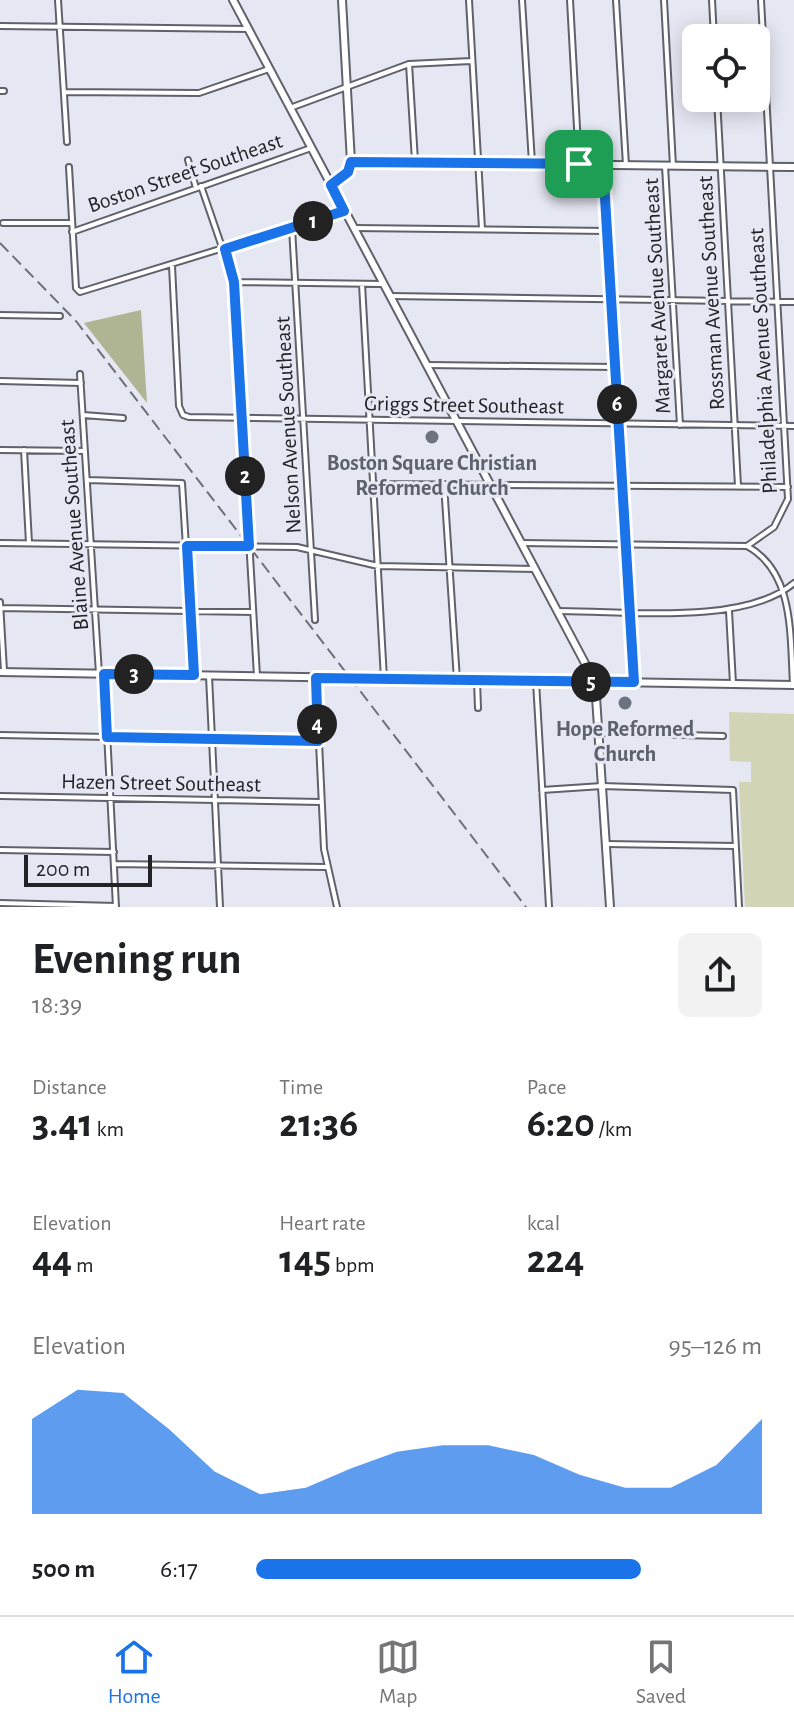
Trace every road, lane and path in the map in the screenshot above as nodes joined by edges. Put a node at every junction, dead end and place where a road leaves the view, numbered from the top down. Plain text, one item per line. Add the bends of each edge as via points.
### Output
1 (58, 0) edge
2 (233, 0) edge
3 (342, 0) edge
4 (469, 0) edge
5 (522, 0) edge
6 (570, 0) edge
7 (616, 0) edge
8 (664, 0) edge
9 (712, 0) edge
10 (761, 0) edge
11 (713, 24) edge
12 (0, 26) edge
13 (60, 27) junction
14 (249, 29) junction
15 (472, 61) junction
16 (409, 64) junction
17 (270, 69) junction
18 (347, 87) junction
19 (64, 92) junction
20 (290, 108) junction
21 (718, 112) edge
22 (67, 142) dead end
23 (311, 148) junction
24 (188, 160) dead end
25 (351, 162) junction
26 (415, 162) junction
27 (478, 162) junction
28 (532, 163) junction
29 (579, 164) junction
30 (603, 164) junction
31 (626, 165) junction
32 (669, 166) junction
33 (720, 166) junction
34 (69, 167) dead end
35 (768, 167) junction
36 (794, 167) edge
37 (331, 185) junction
38 (198, 187) junction
39 (344, 211) junction
40 (3, 223) dead end
41 (71, 223) junction
42 (292, 228) junction
43 (354, 228) junction
44 (482, 229) junction
45 (607, 231) junction
46 (72, 232) junction
47 (225, 249) junction
48 (172, 266) junction
49 (234, 282) junction
50 (296, 282) junction
51 (362, 284) junction
52 (383, 284) junction
53 (484, 291) dead end
54 (390, 296) junction
55 (484, 298) junction
56 (611, 299) junction
57 (673, 300) junction
58 (728, 300) junction
59 (776, 302) junction
60 (794, 302) edge
61 (0, 315) edge
62 (60, 316) dead end
63 (427, 365) junction
64 (615, 367) junction
65 (80, 374) dead end
66 (0, 381) edge
67 (81, 383) junction
68 (83, 415) junction
69 (241, 417) junction
70 (123, 418) dead end
71 (303, 419) junction
72 (369, 419) junction
73 (457, 422) junction
74 (618, 423) junction
75 (680, 425) junction
76 (735, 426) junction
77 (784, 426) junction
78 (794, 426) edge
79 (0, 450) edge
80 (24, 450) junction
81 (85, 451) junction
82 (88, 480) junction
83 (373, 484) junction
84 (444, 484) junction
85 (490, 484) junction
86 (621, 484) junction
87 (738, 486) junction
88 (788, 487) junction
89 (0, 543) edge
90 (29, 543) junction
91 (521, 543) junction
92 (91, 544) junction
93 (625, 544) junction
94 (187, 546) junction
95 (249, 546) junction
96 (747, 546) junction
97 (311, 552) junction
98 (378, 566) junction
99 (449, 567) junction
100 (535, 569) junction
101 (794, 583) edge
102 (786, 589) junction
103 (0, 606) edge
104 (95, 610) junction
105 (192, 611) junction
106 (558, 611) junction
107 (630, 611) junction
108 (729, 611) junction
109 (253, 612) junction
110 (315, 620) dead end
111 (2, 672) edge
112 (102, 674) junction
113 (194, 675) junction
114 (209, 676) junction
115 (257, 676) junction
116 (316, 678) junction
117 (384, 679) junction
118 (457, 680) junction
119 (477, 680) junction
120 (536, 681) junction
121 (595, 682) junction
122 (634, 682) junction
123 (733, 684) junction
124 (794, 685) edge
125 (478, 708) dead end
126 (599, 733) junction
127 (0, 735) edge
128 (723, 736) dead end
129 (107, 737) junction
130 (212, 739) junction
131 (318, 741) junction
132 (602, 786) junction
133 (542, 790) junction
134 (0, 796) edge
135 (110, 798) junction
136 (215, 801) junction
137 (321, 802) junction
138 (606, 844) junction
139 (736, 846) junction
140 (0, 850) edge
141 (114, 852) junction
142 (114, 864) junction
143 (218, 865) junction
144 (326, 867) junction
145 (0, 903) edge
146 (116, 906) edge
147 (220, 907) edge
148 (337, 907) edge
149 (549, 907) edge
150 (610, 907) edge
151 (739, 907) edge

1 - 13 street
2 - 14 main road
3 - 18 main road
4 - 15 street
5 - 28 street
6 - 29 street
7 - 31 street
8 - 32 street, Margaret Avenue Southeast
9 - 11 street
10 - 35 street, Philadelphia Avenue Southeast
12 - 13 street
13 - 14 street
13 - 19 street
14 - 17 main road
15 - 16 street
15 - 27 street
16 - 18 street
16 - 26 street
17 - 19 street via 199,93
17 - 20 main road
18 - 20 street
18 - 25 main road
19 - 22 street
20 - 23 main road
21 - 33 street, Rossman Avenue Southeast
23 - 37 main road
23 - 38 street, Boston Street Southeast
24 - 38 street
25 - 26 main road
25 - 37 main road via 348,172
26 - 27 main road
27 - 28 main road
27 - 44 street
28 - 29 main road
29 - 30 main road
30 - 31 main road
30 - 45 street
31 - 32 main road
32 - 33 main road
32 - 57 street, Margaret Avenue Southeast
33 - 35 main road
33 - 58 street, Rossman Avenue Southeast
34 - 41 street
35 - 36 main road
35 - 59 street, Philadelphia Avenue Southeast
37 - 39 main road
38 - 46 street, Boston Street Southeast
38 - 47 street
39 - 42 street
39 - 43 main road
40 - 41 street, Boston Street Southeast
41 - 46 street
42 - 47 street
42 - 50 street, Nelson Avenue Southeast
43 - 44 street
43 - 52 main road
44 - 45 street
45 - 56 street
46 - 48 street via 78,292
47 - 48 street
47 - 49 street
48 - 69 street, Griggs Street Southeast via 183,415
49 - 50 street
49 - 69 street
50 - 51 street
50 - 71 street, Nelson Avenue Southeast
51 - 52 street
51 - 72 street
52 - 54 main road
53 - 55 street
54 - 55 street
54 - 63 main road
55 - 56 street
56 - 57 street
56 - 64 street
57 - 58 street
57 - 75 street, Margaret Avenue Southeast
58 - 59 street
58 - 76 street, Rossman Avenue Southeast
59 - 60 street
59 - 77 street, Philadelphia Avenue Southeast
61 - 62 street
63 - 64 street
63 - 73 main road
64 - 74 street
65 - 67 street, Blaine Avenue Southeast
66 - 67 street
67 - 68 street, Blaine Avenue Southeast
68 - 70 street
68 - 81 street, Blaine Avenue Southeast
69 - 71 street, Griggs Street Southeast
69 - 95 street
71 - 72 street, Griggs Street Southeast
71 - 97 street, Nelson Avenue Southeast
72 - 73 street, Griggs Street Southeast
72 - 83 street
73 - 74 street, Griggs Street Southeast
73 - 85 main road
74 - 75 street, Griggs Street Southeast
74 - 86 street
75 - 76 street, Griggs Street Southeast
76 - 77 street, Griggs Street Southeast
76 - 87 street, Rossman Avenue Southeast
77 - 78 street, Griggs Street Southeast
77 - 88 street, Philadelphia Avenue Southeast
79 - 80 street
80 - 81 street
80 - 90 street
81 - 82 street, Blaine Avenue Southeast
82 - 92 street, Blaine Avenue Southeast
82 - 94 street via 182,483
83 - 84 street
83 - 98 street
84 - 85 street
84 - 99 street
85 - 86 street
85 - 91 main road
86 - 87 street
86 - 93 street
87 - 88 street
88 - 96 street, Philadelphia Avenue Southeast via 779,520
89 - 90 street
90 - 92 street
91 - 93 street
91 - 100 main road
92 - 94 street
92 - 104 street, Blaine Avenue Southeast
93 - 96 street
93 - 107 street
94 - 95 street
94 - 105 street
95 - 97 street
95 - 109 street
96 - 102 street via 772,561
97 - 98 street
97 - 110 street, Nelson Avenue Southeast
98 - 99 street
98 - 117 street
99 - 100 street
99 - 118 street
100 - 106 main road
101 - 102 street
102 - 108 street
102 - 124 street
103 - 104 street
103 - 111 street
104 - 105 street
104 - 112 street, Blaine Avenue Southeast
105 - 109 street
105 - 113 street
106 - 107 street
106 - 121 main road
107 - 108 street
107 - 122 street
108 - 123 street
109 - 115 street
111 - 112 main road
112 - 113 main road
112 - 129 street, Blaine Avenue Southeast
113 - 114 main road
114 - 115 main road
114 - 130 street
115 - 116 main road
116 - 117 main road
116 - 131 street
117 - 118 main road
118 - 119 main road
119 - 120 main road
119 - 125 street
120 - 121 main road
120 - 133 street
121 - 122 main road
121 - 126 main road
122 - 123 main road
123 - 124 main road
126 - 128 street
126 - 132 main road
127 - 129 street
129 - 130 street
129 - 135 street, Blaine Avenue Southeast
130 - 131 street
130 - 136 street
131 - 137 street
132 - 133 street
132 - 138 main road
132 - 139 street via 730,789
133 - 149 street
134 - 135 street, Hazen Street Southeast
135 - 136 street, Hazen Street Southeast
135 - 141 street, Blaine Avenue Southeast
136 - 137 street, Hazen Street Southeast
136 - 143 street
137 - 144 street
138 - 139 street
138 - 150 main road
139 - 151 street
140 - 141 street
141 - 142 street, Blaine Avenue Southeast
142 - 143 street
142 - 146 street, Blaine Avenue Southeast
143 - 144 street
143 - 147 street
144 - 148 street
145 - 146 street

